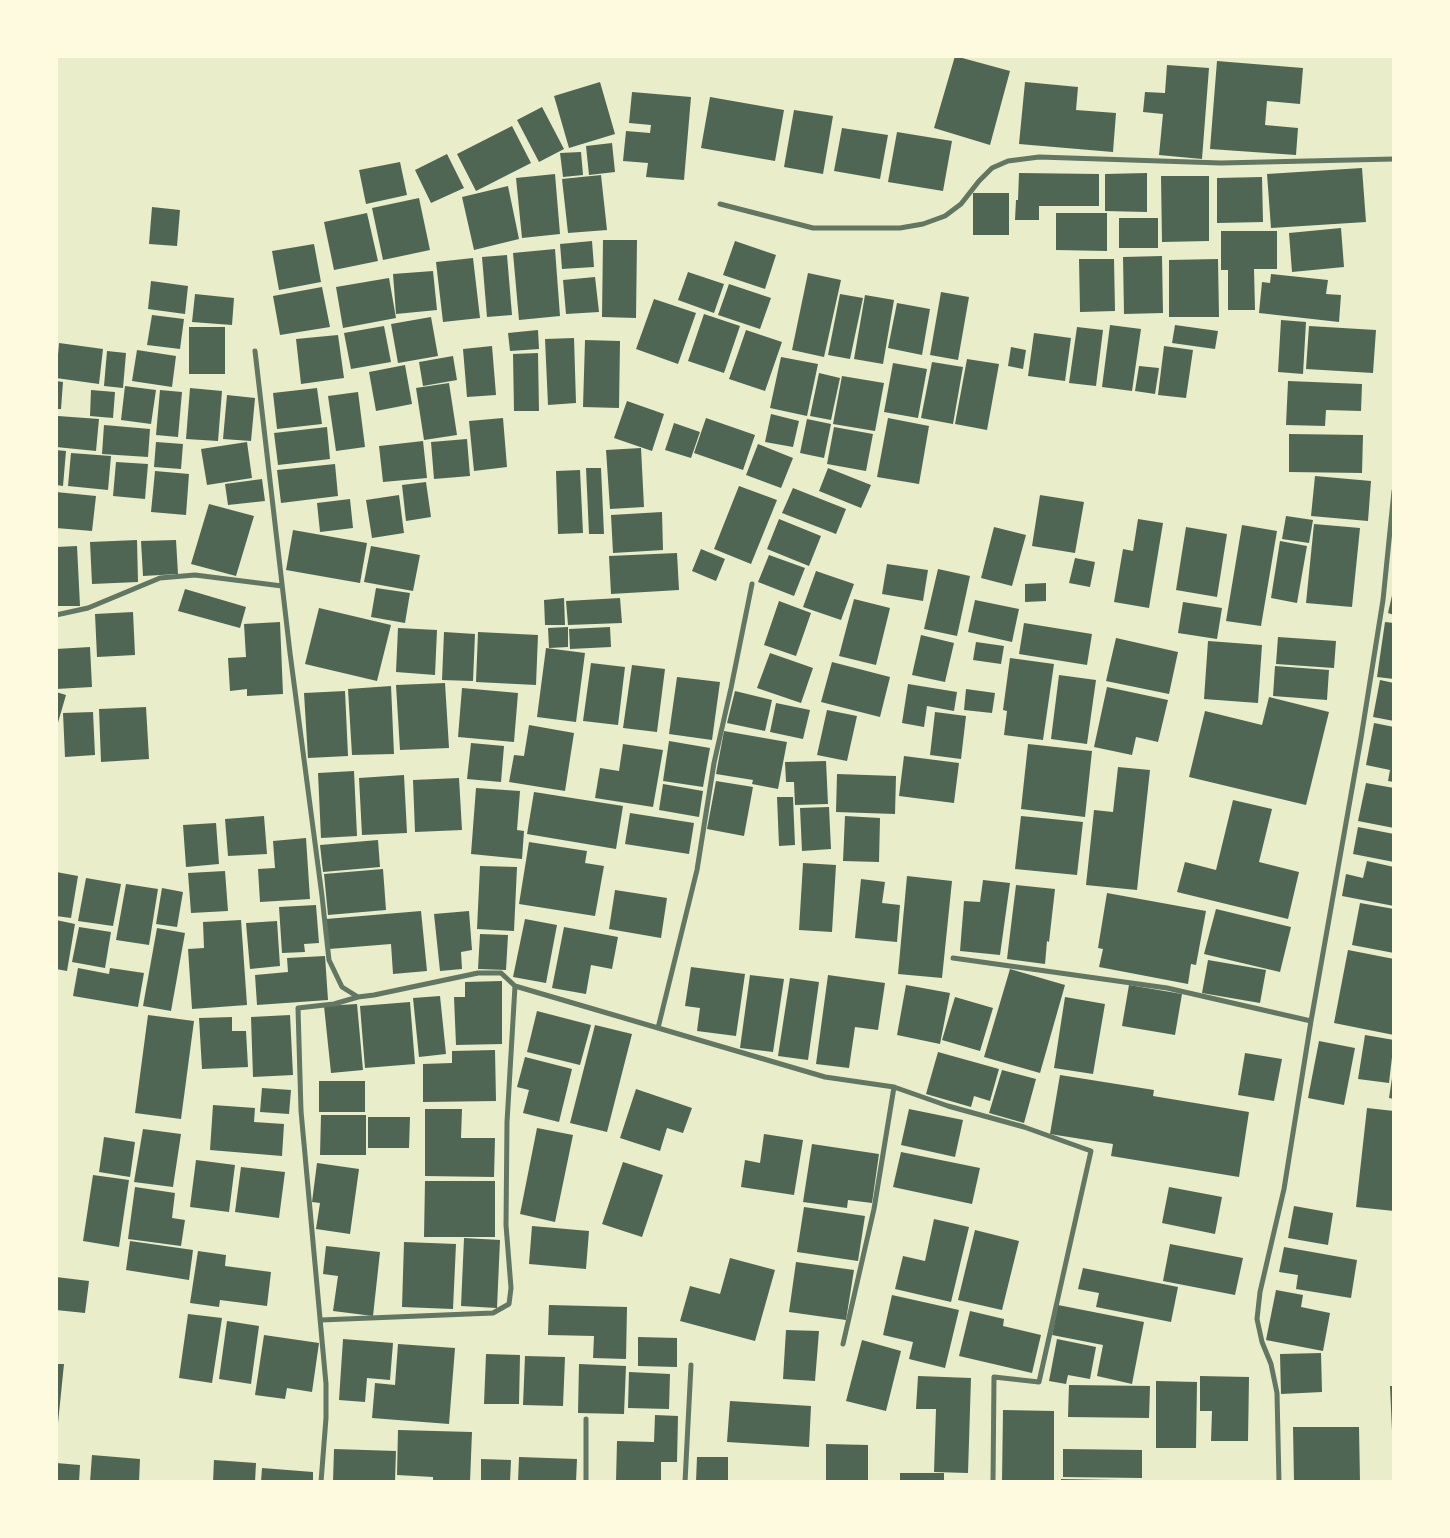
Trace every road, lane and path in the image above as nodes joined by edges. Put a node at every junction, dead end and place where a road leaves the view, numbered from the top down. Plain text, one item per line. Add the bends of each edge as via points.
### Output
1 (1394, 159) edge
2 (720, 204) dead end
3 (255, 351) dead end
4 (1394, 490) edge
5 (752, 584) dead end
6 (282, 586) junction
7 (56, 615) edge
8 (953, 958) dead end
9 (515, 986) junction
10 (358, 997) junction
11 (1311, 1021) junction
12 (658, 1028) junction
13 (894, 1087) junction
14 (320, 1320) junction
15 (843, 1344) dead end
16 (691, 1365) dead end
17 (586, 1419) dead end
18 (321, 1482) edge
19 (586, 1482) edge
20 (685, 1482) edge
21 (993, 1482) edge
22 (1279, 1482) edge

1 - 2 street via 1221,163 1039,157 1008,161 992,168 961,204 945,216 900,228 813,228
3 - 6 street
4 - 11 street via 1381,610 1361,738
5 - 12 street via 714,763 697,870
6 - 7 street via 194,575 160,578 88,608
6 - 10 street via 329,960 342,988
8 - 11 street via 1167,988
9 - 10 street via 501,972 478,972
9 - 12 street
9 - 14 street via 507,1122 509,1304 493,1313
10 - 14 street via 334,1004 298,1008 300,1111
11 - 22 street via 1284,1189 1260,1292 1257,1319 1271,1364 1276,1394
12 - 13 street via 824,1077
13 - 15 street via 874,1209
13 - 21 street via 1091,1151 1039,1382 994,1377
14 - 18 street via 326,1410
16 - 20 street
17 - 19 street

